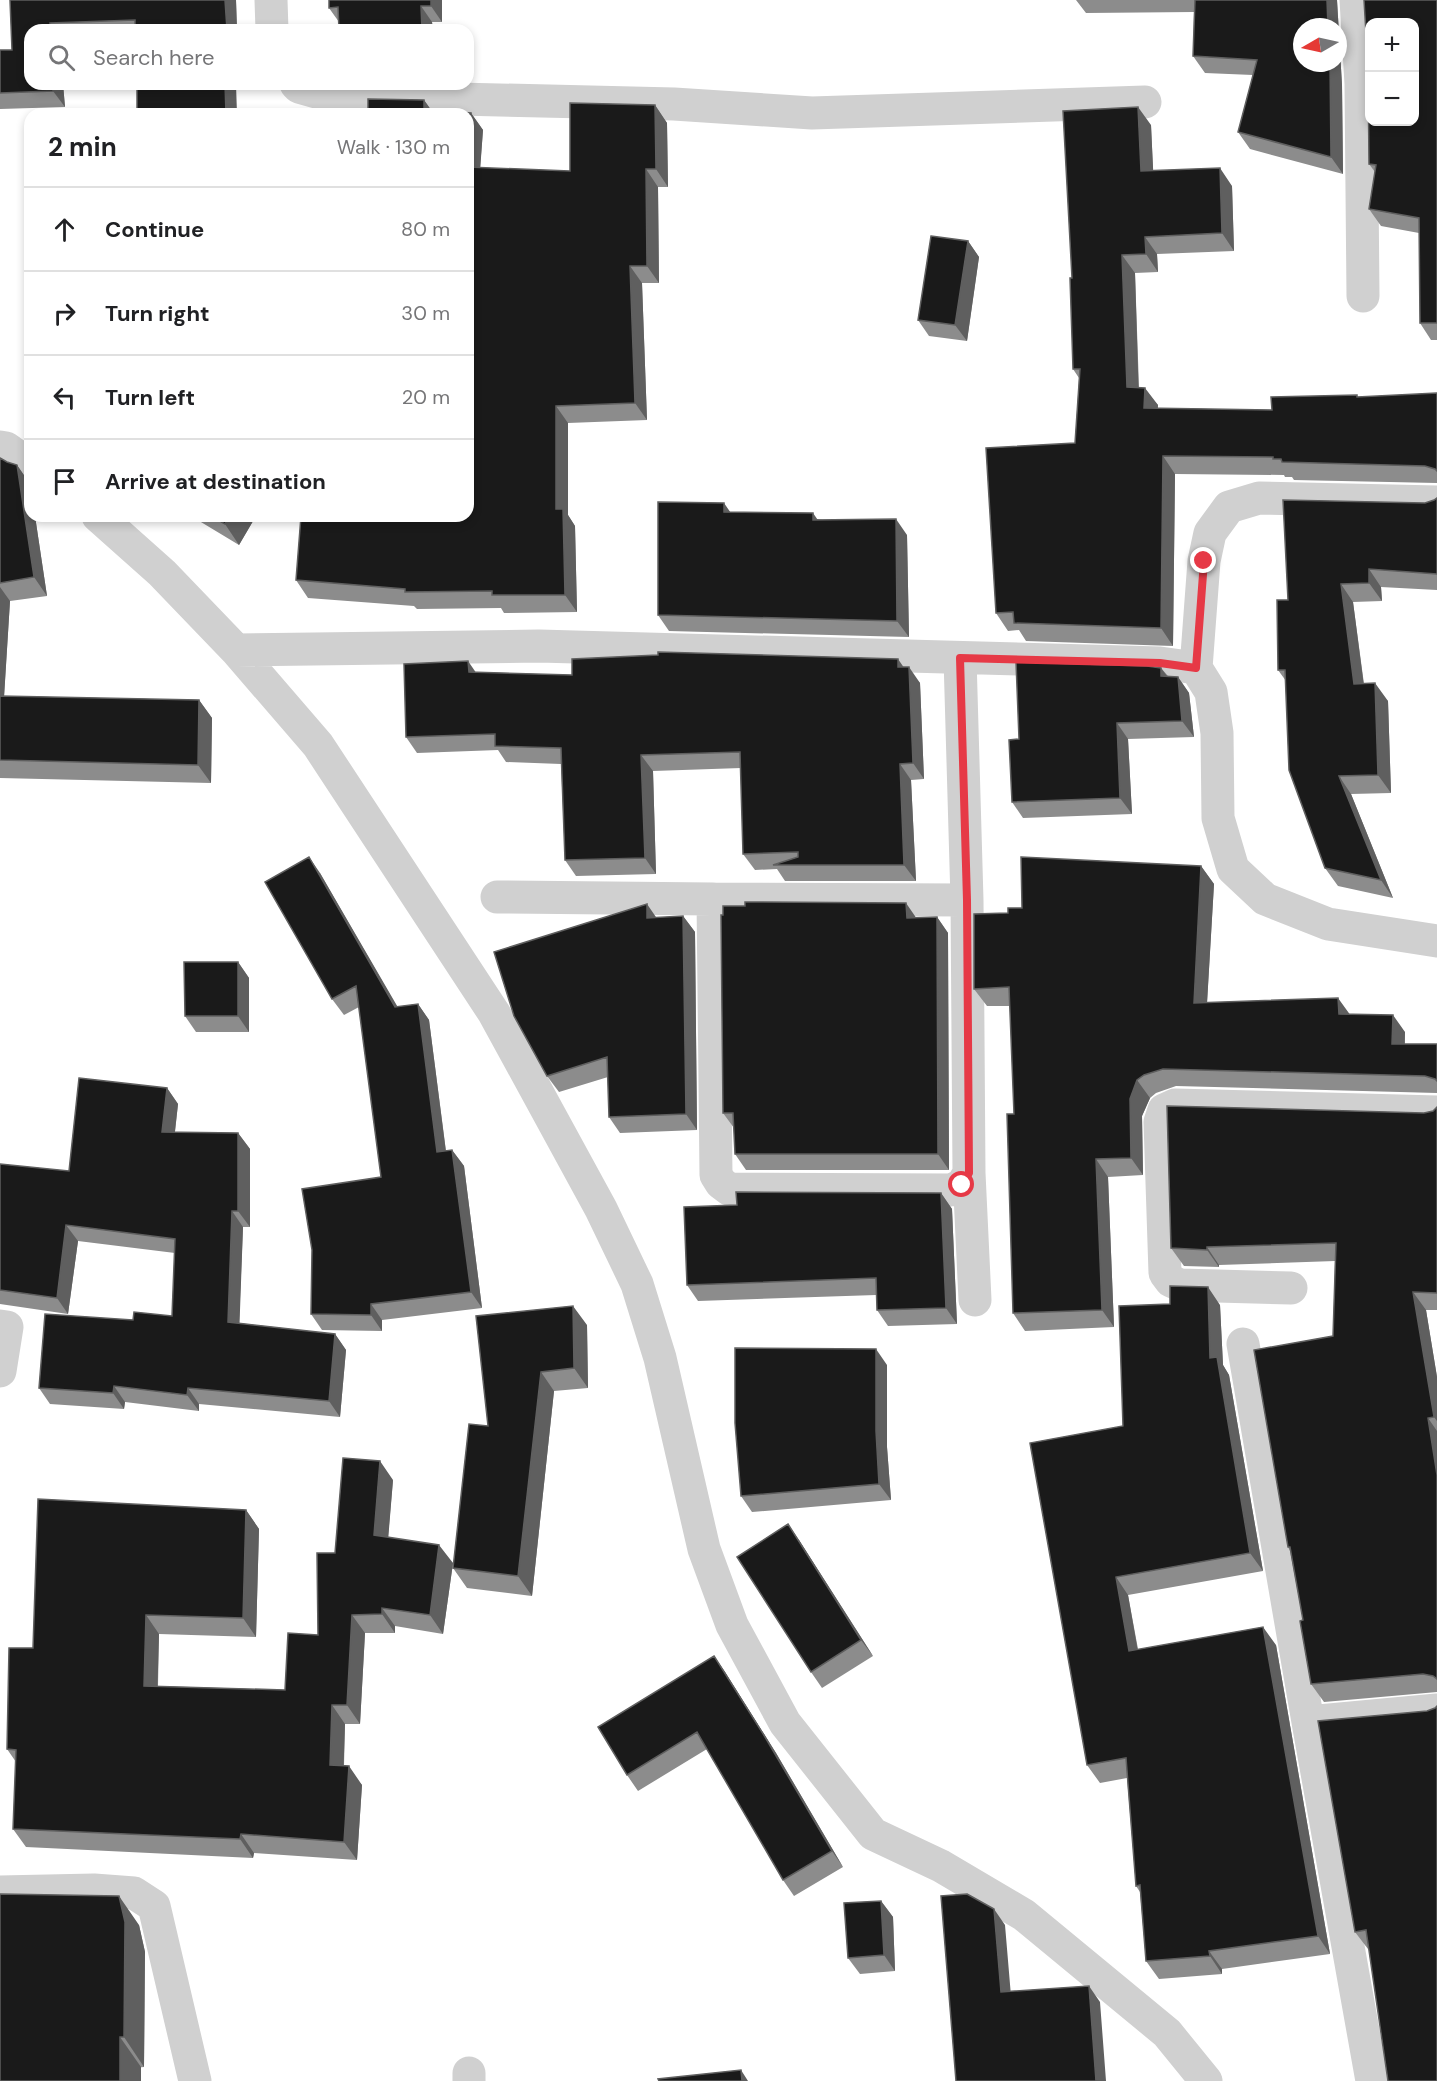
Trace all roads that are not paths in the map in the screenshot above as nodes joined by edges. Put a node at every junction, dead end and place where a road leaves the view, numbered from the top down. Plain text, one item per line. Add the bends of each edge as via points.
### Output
1 (271, 0) edge
2 (1356, 0) edge
3 (272, 24) edge
4 (310, 90) edge
5 (1145, 102) dead end
6 (1363, 296) dead end
7 (0, 447) edge
8 (24, 461) edge
9 (1437, 502) edge
10 (105, 522) edge
11 (236, 650) junction
12 (960, 658) junction
13 (1196, 668) junction
14 (497, 897) dead end
15 (713, 899) junction
16 (967, 900) junction
17 (1437, 941) edge
18 (1437, 1112) edge
19 (969, 1173) junction
20 (1291, 1288) dead end
21 (975, 1300) dead end
22 (0, 1326) edge
23 (1243, 1344) dead end
24 (0, 1371) edge
25 (1437, 1710) edge
26 (1308, 1722) junction
27 (0, 1892) edge
28 (195, 2081) edge
29 (1206, 2081) edge
30 (1372, 2081) edge

1 - 3 street
2 - 6 street via 1361,84
4 - 5 street via 331,96 674,104 812,113
7 - 8 street
9 - 13 street via 1259,498 1229,507 1210,533 1204,561
10 - 11 street via 162,573
11 - 12 street via 538,646
11 - 29 street via 318,745 488,1004 601,1209 640,1294 660,1358 704,1549 732,1625 785,1723 873,1834 941,1866 1024,1916 1167,2033
12 - 13 street via 1160,663
12 - 16 street
13 - 17 street via 1211,692 1217,733 1218,818 1233,869 1265,899 1328,924
14 - 15 street
15 - 16 street
15 - 19 street via 716,1175 721,1183 729,1189 951,1190 962,1185
16 - 19 street
18 - 20 street via 1175,1105 1164,1110 1160,1122 1164,1273 1180,1285
19 - 21 street
22 - 24 street via 7,1327
23 - 26 street
25 - 26 street
26 - 30 street
27 - 28 street via 134,1893 154,1906

